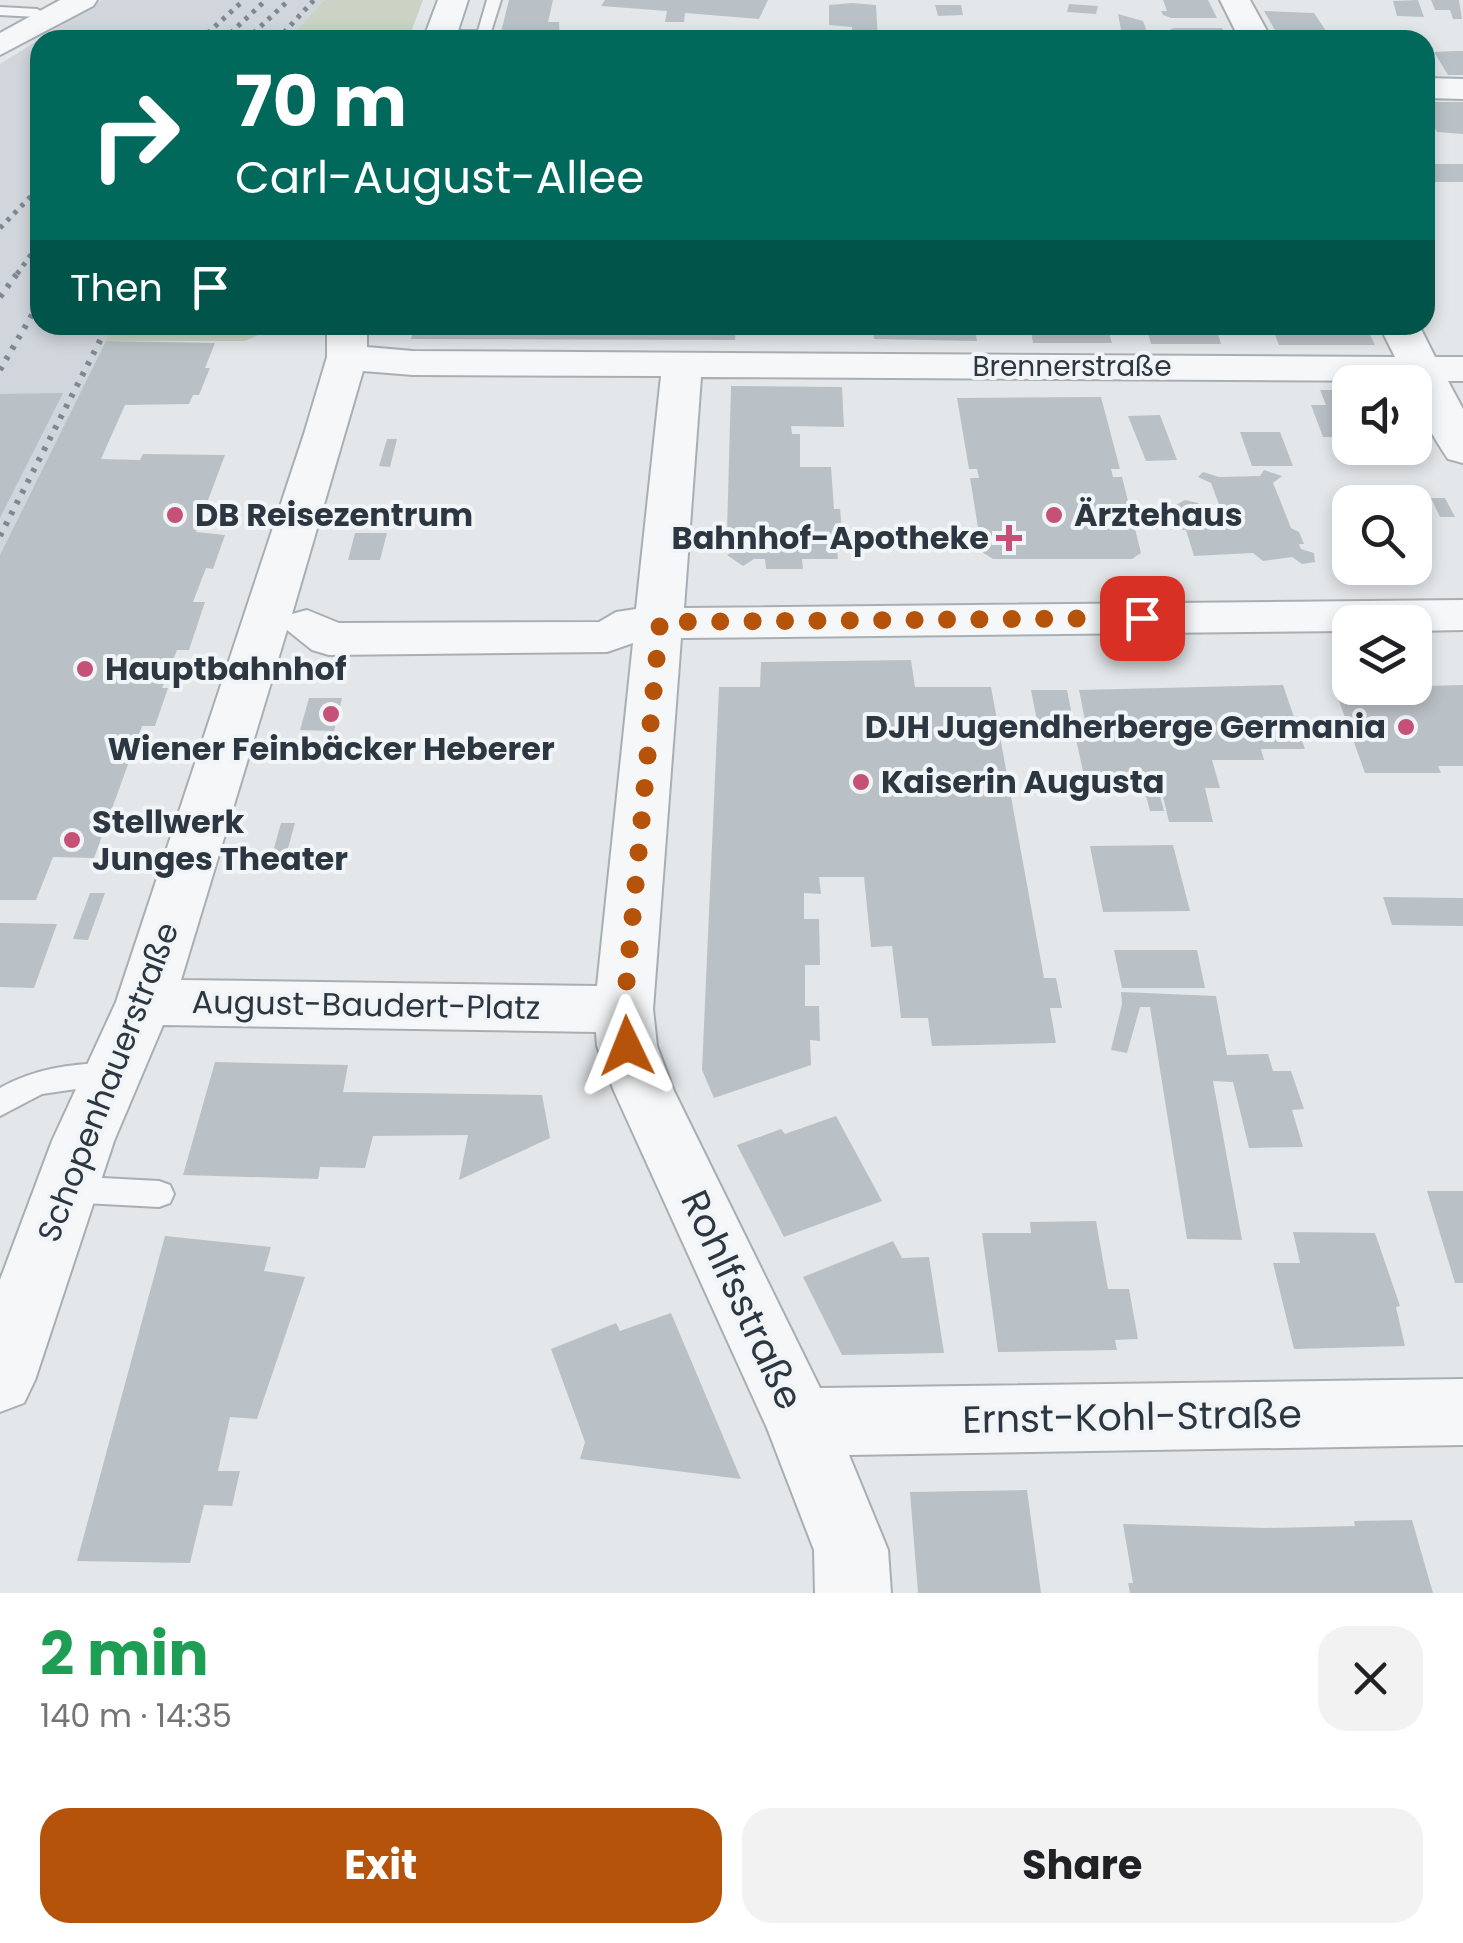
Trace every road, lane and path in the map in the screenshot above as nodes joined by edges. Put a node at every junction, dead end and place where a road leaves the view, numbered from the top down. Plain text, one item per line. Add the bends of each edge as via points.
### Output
1 (82, 0) edge
2 (453, 0) edge
3 (494, 0) edge
4 (1235, 0) edge
5 (46, 9) edge
6 (0, 11) edge
7 (442, 30) edge
8 (485, 30) edge
9 (1251, 30) edge
10 (0, 46) edge
11 (1435, 88) edge
12 (1463, 88) edge
13 (1405, 335) edge
14 (347, 341) edge
15 (682, 363) junction
16 (1420, 365) edge
17 (1332, 367) edge
18 (1432, 368) edge
19 (1463, 368) edge
20 (1432, 389) edge
21 (1463, 450) edge
22 (1463, 615) edge
23 (660, 622) junction
24 (308, 626) joint
25 (145, 1002) junction
26 (624, 1009) junction
27 (108, 1074) junction
28 (0, 1104) edge
29 (62, 1189) junction
30 (160, 1194) dead end
31 (0, 1380) edge
32 (1463, 1412) edge
33 (800, 1422) junction
34 (853, 1593) edge

1 - 5 street
2 - 7 street
3 - 8 lane
4 - 9 street
5 - 6 lane
5 - 10 street
11 - 12 street
13 - 16 street
14 - 15 street via 413,363
14 - 25 street, Schopenhauerstraße
15 - 17 street, Brennerstraße
15 - 23 street
18 - 19 street, Brennerstraße
20 - 21 street
22 - 23 street
23 - 26 street
24 - 24 street via 334,611 612,611 633,623 606,638 329,638
25 - 26 street, August-Baudert-Platz
25 - 27 street, Schopenhauerstraße
26 - 33 street, Rohlfsstraße via 627,1046 644,1091
27 - 28 lane via 58,1076
27 - 29 street, Schopenhauerstraße
29 - 30 lane
29 - 31 street, Schopenhauerstraße
32 - 33 street, Ernst-Kohl-Straße
33 - 34 street, Rohlfsstraße via 851,1550

